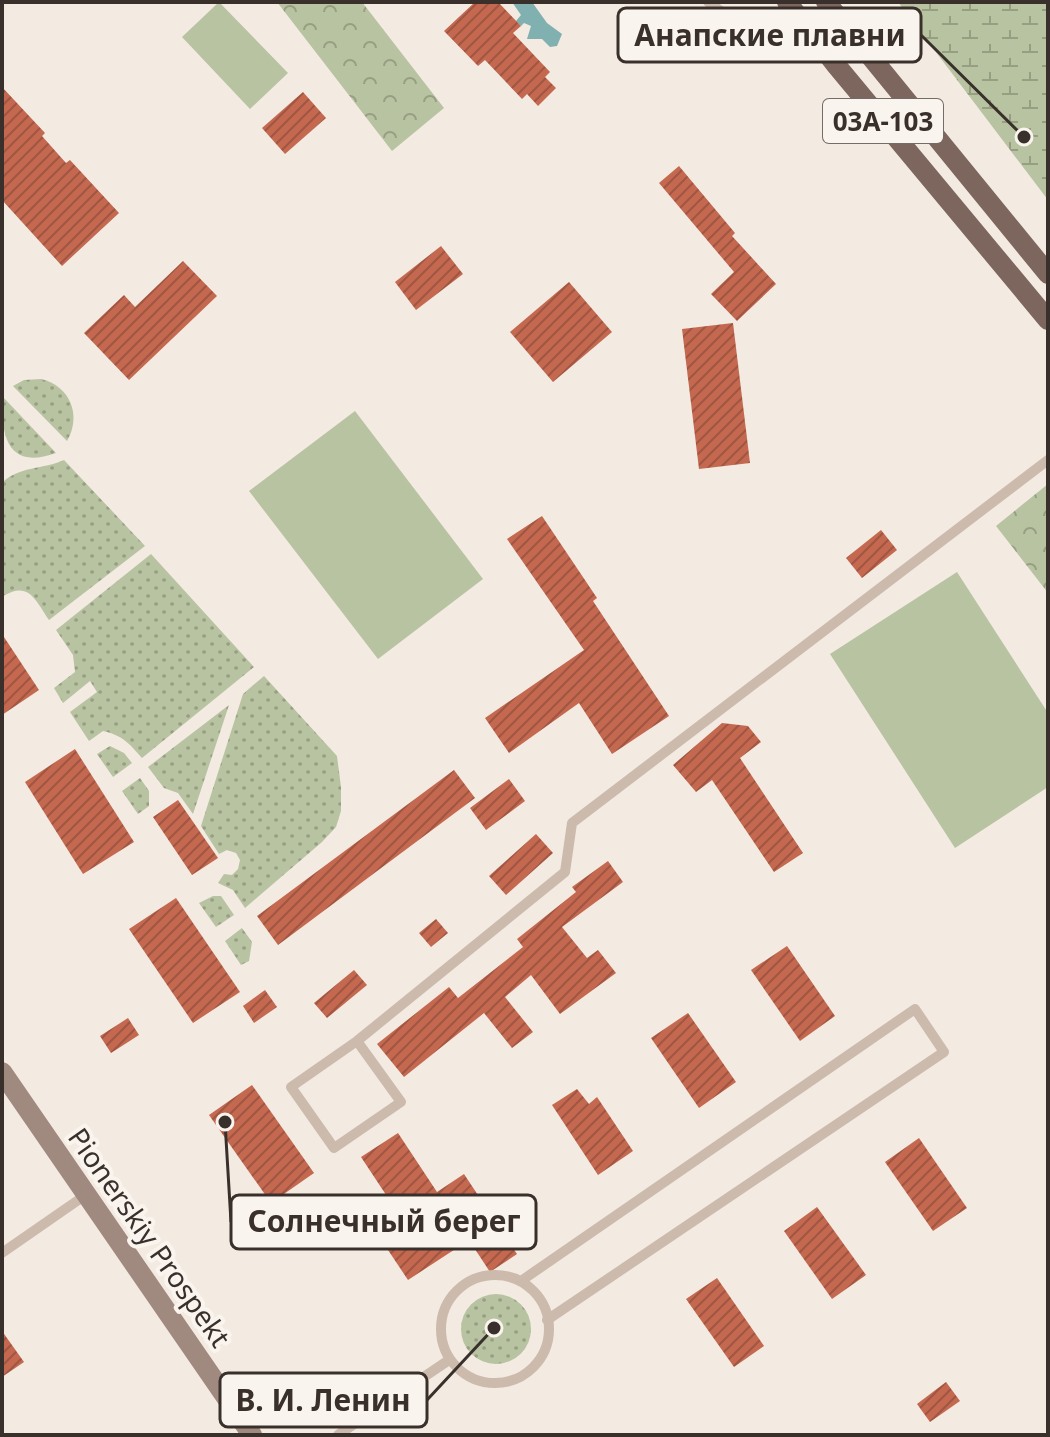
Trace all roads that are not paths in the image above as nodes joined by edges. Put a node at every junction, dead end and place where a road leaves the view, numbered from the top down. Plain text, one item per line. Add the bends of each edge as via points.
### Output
1 (708, 2) edge
2 (787, 2) edge
3 (826, 2) edge
4 (745, 28) dead end
5 (1048, 274) edge
6 (1048, 320) edge
7 (1048, 460) edge
8 (357, 1041) junction
9 (2, 1072) edge
10 (87, 1194) junction
11 (2, 1253) edge
12 (521, 1281) junction
13 (547, 1320) junction
14 (449, 1360) junction
15 (252, 1435) edge
16 (338, 1435) edge

1 - 4 lane
2 - 6 main road, 03А-103
3 - 5 main road, 03А-103
7 - 8 lane via 572,823 565,872
8 - 8 lane via 401,1102 334,1148 291,1087
9 - 10 street, Pionerskiy Prospekt
10 - 11 lane
10 - 15 street, Pionerskiy Prospekt
12 - 13 lane via 546,1310
12 - 13 lane via 915,1009 944,1052
12 - 14 lane via 483,1276 452,1295 441,1328
13 - 14 lane via 549,1333 539,1361 516,1379 492,1383 467,1376
14 - 16 lane

